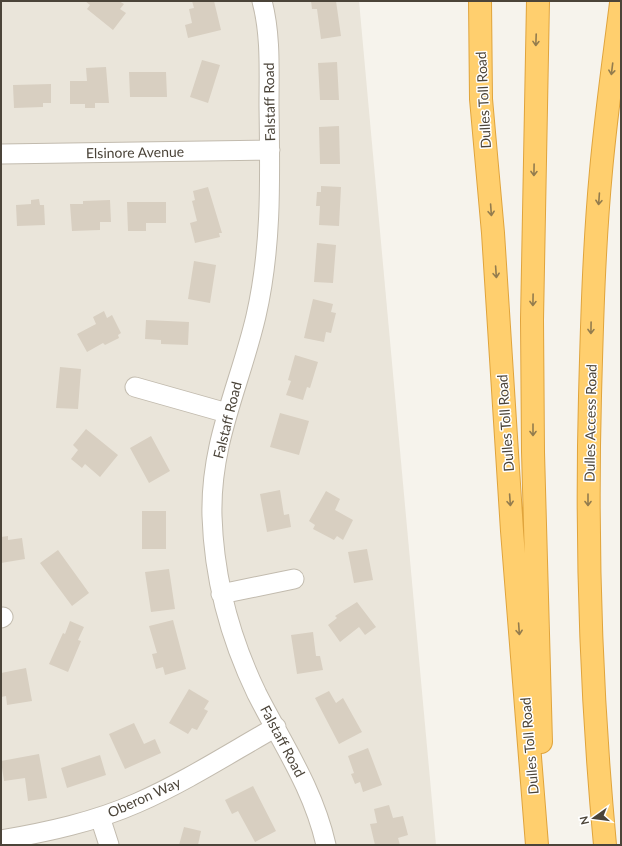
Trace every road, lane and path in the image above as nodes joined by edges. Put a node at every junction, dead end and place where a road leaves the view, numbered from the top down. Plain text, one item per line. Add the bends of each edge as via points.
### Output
1 (262, 1) edge
2 (466, 1) edge
3 (480, 1) edge
4 (489, 1) edge
5 (538, 1) edge
6 (621, 3) edge
7 (481, 100) junction
8 (270, 150) junction
9 (1, 154) edge
10 (490, 187) junction
11 (135, 387) dead end
12 (227, 413) junction
13 (294, 579) dead end
14 (221, 594) junction
15 (276, 727) junction
16 (100, 817) junction
17 (1, 840) edge
18 (109, 845) edge
19 (326, 845) edge
20 (537, 845) edge
21 (541, 845) edge
22 (605, 845) edge

1 - 8 street, Falstaff Road via 268,35
2 - 7 highway
3 - 7 highway, Dulles Toll Road
4 - 10 highway
5 -> 21 highway via 532,328 541,715
6 -> 22 highway, Dulles Access Road via 599,199 588,458 592,676
7 - 10 highway, Dulles Toll Road
8 - 9 street, Elsinore Avenue
8 - 12 street, Falstaff Road via 270,207 264,280 256,318
10 -> 20 highway, Dulles Toll Road via 512,539
11 - 12 street
12 - 14 street, Falstaff Road via 218,442 212,514 214,550
13 - 14 street
14 - 15 street, Falstaff Road via 243,663
15 - 16 street, Oberon Way via 169,788
15 - 19 street, Falstaff Road via 311,795
16 - 17 street, Oberon Way
16 - 18 street

